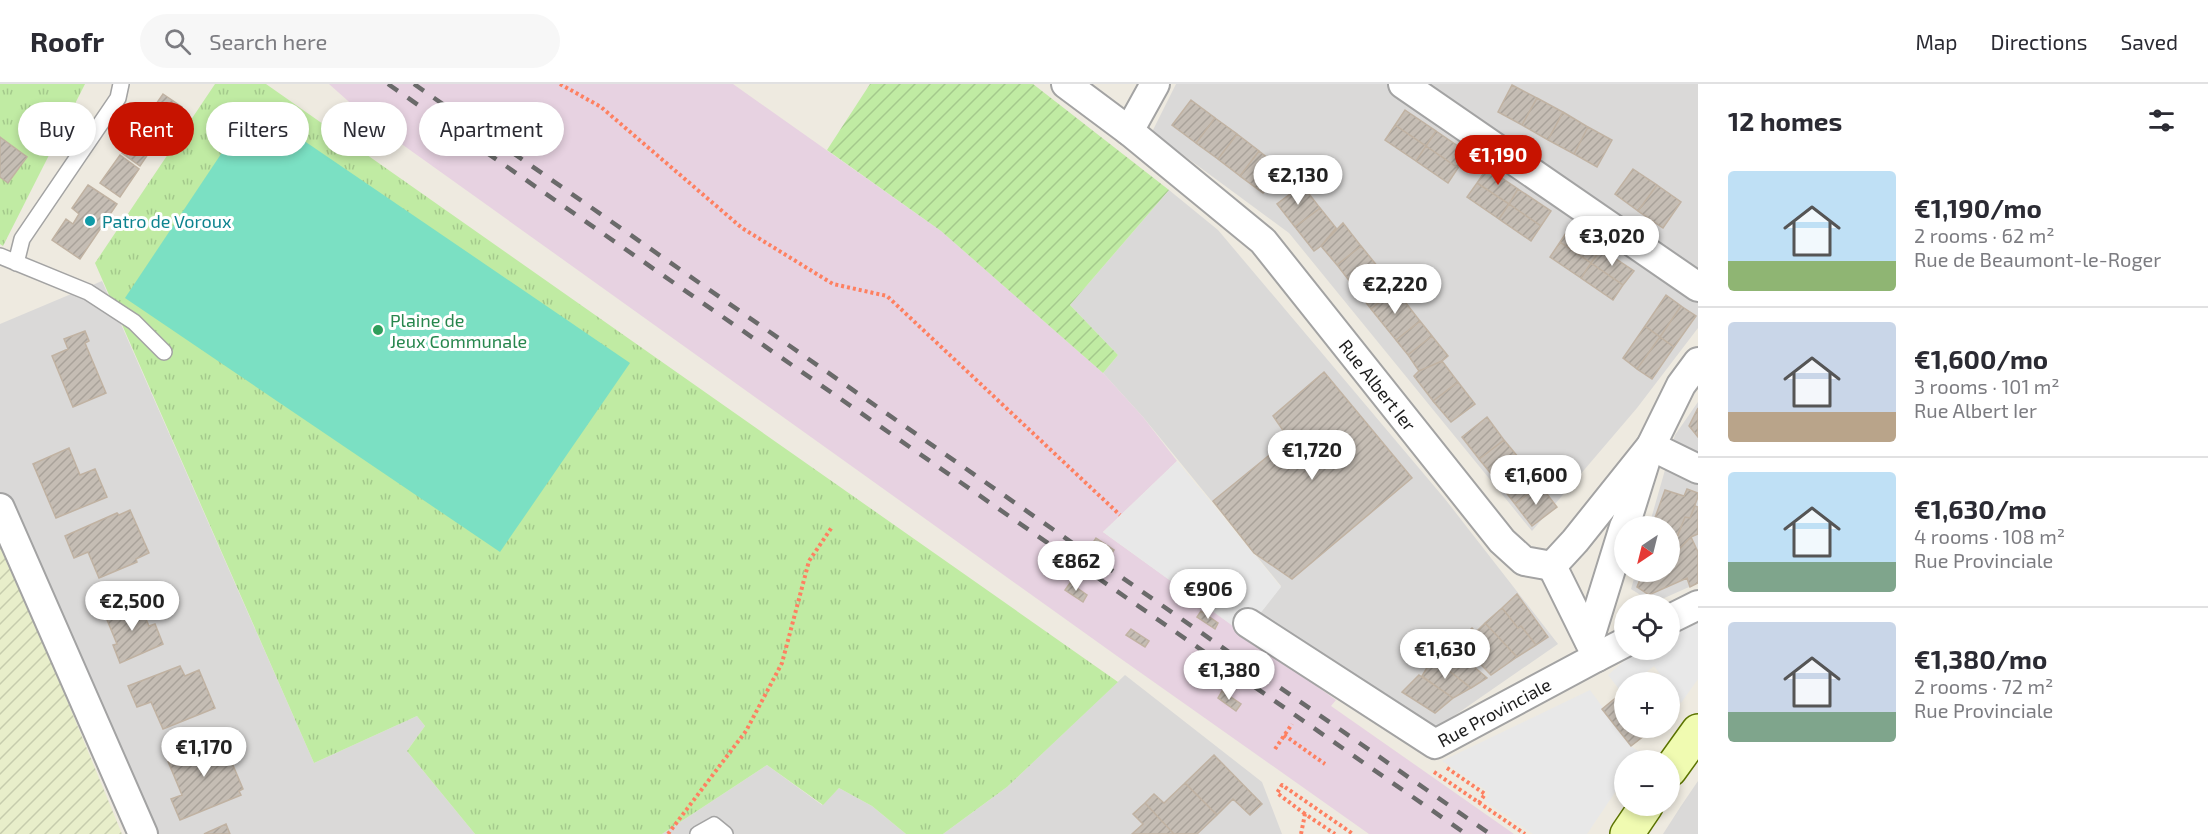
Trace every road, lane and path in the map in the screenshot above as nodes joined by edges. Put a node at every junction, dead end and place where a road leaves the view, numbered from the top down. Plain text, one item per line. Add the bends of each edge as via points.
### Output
1 (121, 84) edge
2 (560, 84) edge
3 (1066, 84) edge
4 (1155, 84) edge
5 (1403, 84) edge
6 (1129, 131) junction
7 (0, 256) edge
8 (16, 263) junction
9 (1698, 286) edge
10 (164, 352) dead end
11 (1698, 362) edge
12 (1650, 446) junction
13 (1698, 469) edge
14 (0, 508) edge
15 (1120, 515) dead end
16 (1628, 516) edge
17 (832, 527) dead end
18 (1552, 566) junction
19 (1614, 569) edge
20 (1698, 604) edge
21 (1680, 614) edge
22 (1248, 623) dead end
23 (1614, 645) edge
24 (1593, 648) junction
25 (1292, 724) dead end
26 (1698, 731) edge
27 (1284, 735) junction
28 (1275, 749) dead end
29 (1680, 756) edge
30 (1433, 757) junction
31 (1325, 764) dead end
32 (1479, 803) junction
33 (1305, 814) junction
34 (1639, 816) edge
35 (143, 834) edge
36 (668, 834) edge
37 (698, 834) edge
38 (725, 834) edge
39 (1301, 834) edge
40 (1335, 834) edge
41 (1353, 834) edge
42 (1525, 834) edge
43 (1627, 834) edge

1 - 8 lane via 118,98 22,239
2 - 15 path via 601,107 742,228 833,284 887,296
3 - 6 street, Rue Albert Ier
4 - 6 street
5 - 9 street
6 - 18 street, Rue Albert Ier via 1263,241 1502,541 1524,561
7 - 8 lane
8 - 10 lane via 88,292 134,322
11 - 12 street
12 - 13 street
12 - 16 street
12 - 18 street
14 - 35 street
17 - 36 path via 808,561 782,663 746,730
18 - 24 street
19 - 24 street
20 - 21 street
22 - 30 street, Rue Provinciale
23 - 24 street, Rue Provinciale
24 - 30 street, Rue Provinciale via 1560,675
25 - 27 path
26 - 29 main road
27 - 28 path
27 - 31 path
30 - 32 path
30 - 32 path via 1485,794
32 - 42 path
33 - 39 path
33 - 40 path
33 - 41 path via 1277,793 1282,785
34 - 43 main road
37 - 38 lane via 714,825

